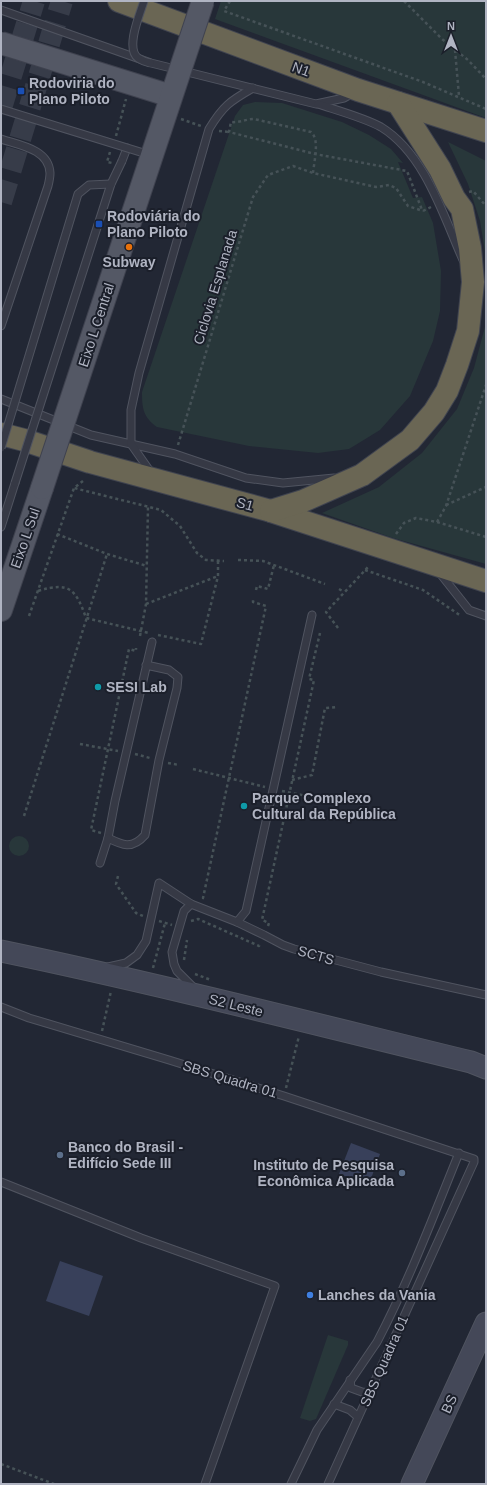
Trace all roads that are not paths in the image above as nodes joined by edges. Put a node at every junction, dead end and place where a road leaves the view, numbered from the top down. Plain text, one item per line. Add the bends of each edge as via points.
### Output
1 (118, 1) edge
2 (144, 1) edge
3 (202, 1) edge
4 (1, 10) edge
5 (1, 43) edge
6 (179, 71) junction
7 (253, 88) junction
8 (358, 90) junction
9 (171, 96) junction
10 (398, 103) junction
11 (316, 104) junction
12 (1, 110) edge
13 (486, 131) edge
14 (1, 139) edge
15 (127, 148) junction
16 (152, 156) junction
17 (111, 184) junction
18 (473, 282) junction
19 (1, 326) edge
20 (1, 399) edge
21 (1, 434) edge
22 (131, 444) junction
23 (1, 448) edge
24 (362, 475) junction
25 (156, 480) junction
26 (42, 488) joint
27 (271, 511) junction
28 (1, 527) edge
29 (431, 563) junction
30 (486, 581) edge
31 (2, 601) edge
32 (312, 615) dead end
33 (486, 616) edge
34 (152, 642) dead end
35 (146, 665) junction
36 (108, 838) junction
37 (100, 863) dead end
38 (191, 904) junction
39 (237, 922) junction
40 (1, 951) edge
41 (92, 970) junction
42 (207, 991) junction
43 (486, 995) edge
44 (1, 1008) edge
45 (481, 1064) edge
46 (459, 1153) junction
47 (1, 1182) edge
48 (484, 1331) edge
49 (350, 1380) junction
50 (369, 1393) junction
51 (334, 1404) junction
52 (358, 1417) junction
53 (205, 1484) edge
54 (291, 1484) edge
55 (328, 1484) edge
56 (412, 1484) edge

1 - 8 highway, N1
2 - 6 lane, bridge via 132,42 133,51 138,58
3 - 6 main road, Eixo L Central, bridge
4 - 7 lane via 151,63
5 - 9 main road, bridge
6 - 9 main road, Eixo L Central, bridge
7 - 11 lane
7 - 22 lane via 228,103 209,129 138,373 132,410
8 - 10 highway, N1
8 - 11 lane via 344,98
9 - 16 main road, Eixo L Central, bridge
10 - 13 highway, N1
10 - 18 highway via 462,209 470,248
11 - 18 lane via 380,127 418,164 428,179
12 - 15 lane, bridge
14 - 19 lane via 34,150 43,156 48,163 50,174
15 - 16 lane, bridge
15 - 17 lane, bridge
16 - 26 main road, Eixo L Central, bridge
17 - 23 lane, bridge via 89,185 78,194
17 - 28 lane, bridge
18 - 24 highway via 468,330 447,391 434,412 410,440
20 - 22 lane via 91,435
21 - 25 highway, S1
22 - 24 lane via 175,454 246,478 283,483
22 - 25 lane
24 - 27 highway via 303,502
25 - 27 highway, S1
26 - 31 main road, Eixo L Sul
27 - 29 highway, S1
29 - 30 highway, S1
29 - 33 lane via 469,610
32 - 39 lane via 246,911
34 - 35 lane
35 - 36 lane
35 - 36 lane via 169,670 178,677 145,836 139,842 130,845
36 - 37 lane
38 - 39 lane, SCTS
38 - 41 lane, SCTS via 159,883 146,941 137,956 126,963
38 - 42 lane via 184,911 172,952 174,964 180,975
39 - 43 lane, SCTS via 283,945 312,955
40 - 41 main road, S2 Leste
41 - 42 main road, S2 Leste
42 - 45 main road, S2 Leste
44 - 46 lane, SBS Quadra 01
46 - 49 lane, SBS Quadra 01 via 385,1327
46 - 50 lane, SBS Quadra 01 via 473,1159 474,1162
47 - 53 lane via 141,1238 275,1286
48 - 56 main road, BS
49 - 50 lane via 351,1388
49 - 51 lane, SBS Quadra 01
50 - 52 lane, SBS Quadra 01
51 - 52 lane via 350,1410
51 - 54 lane, SBS Quadra 01 via 317,1430
52 - 55 lane, SBS Quadra 01

